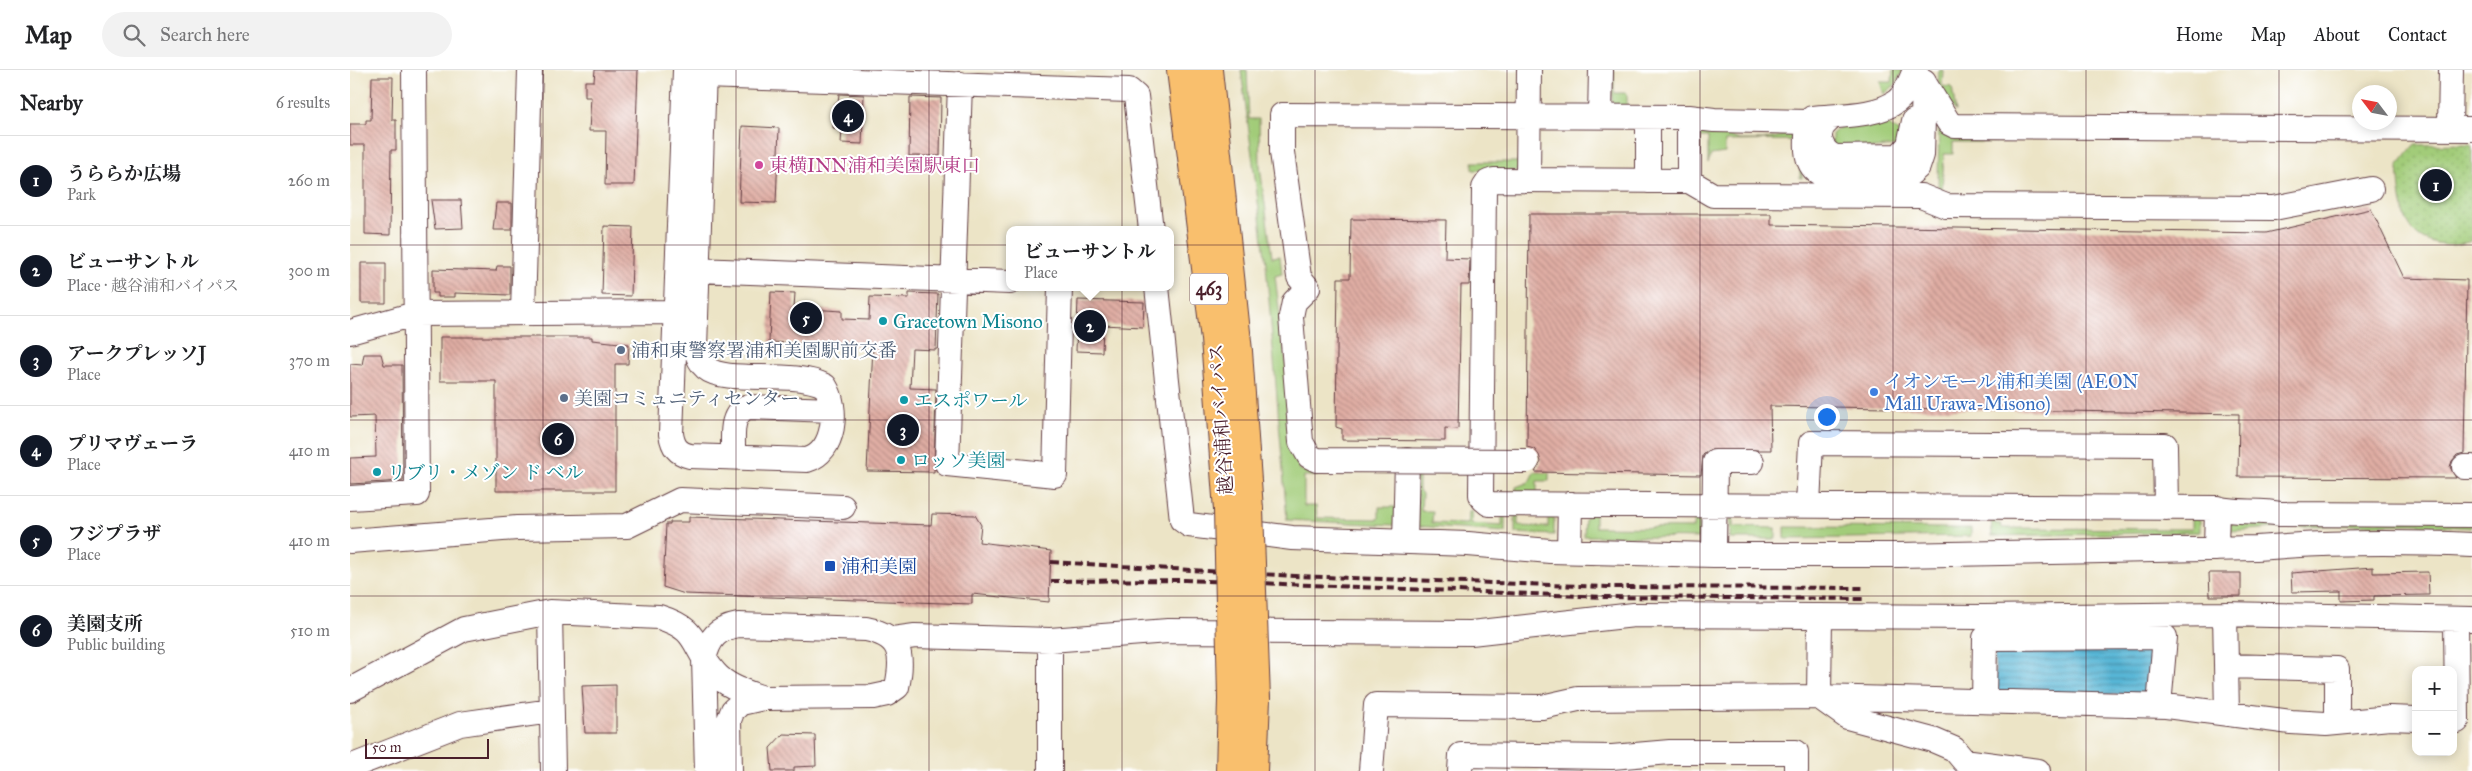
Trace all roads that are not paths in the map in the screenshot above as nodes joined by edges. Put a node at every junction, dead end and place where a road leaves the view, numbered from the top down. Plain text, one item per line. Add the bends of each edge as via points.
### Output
1 (414, 70) edge
2 (530, 70) edge
3 (1181, 70) edge
4 (1208, 70) edge
5 (1529, 70) edge
6 (1601, 70) edge
7 (2451, 70) edge
8 (698, 72) edge
9 (1920, 75) edge
10 (960, 84) junction
11 (1844, 115) junction
12 (1529, 116) junction
13 (1600, 116) junction
14 (1648, 117) junction
15 (1689, 117) junction
16 (1808, 122) junction
17 (2461, 129) edge
18 (1528, 180) junction
19 (1648, 181) junction
20 (1689, 181) junction
21 (2370, 189) dead end
22 (1151, 226) edge
23 (697, 270) junction
24 (953, 280) junction
25 (1006, 282) edge
26 (1060, 291) edge
27 (1157, 291) edge
28 (523, 312) junction
29 (676, 312) junction
30 (415, 314) junction
31 (350, 332) edge
32 (707, 369) junction
33 (673, 389) junction
34 (832, 410) junction
35 (733, 458) junction
36 (1407, 460) junction
37 (1527, 461) dead end
38 (1752, 462) dead end
39 (350, 498) edge
40 (1570, 504) junction
41 (1715, 505) junction
42 (1808, 506) junction
43 (843, 507) dead end
44 (2166, 508) junction
45 (2217, 508) junction
46 (1238, 510) junction
47 (2472, 515) edge
48 (350, 541) edge
49 (1405, 542) junction
50 (2472, 545) edge
51 (2216, 549) junction
52 (1569, 551) junction
53 (1714, 555) junction
54 (550, 612) junction
55 (2225, 614) junction
56 (1820, 616) junction
57 (2464, 619) edge
58 (893, 639) junction
59 (1050, 640) junction
60 (704, 658) junction
61 (2227, 666) junction
62 (350, 690) edge
63 (1819, 697) junction
64 (763, 698) junction
65 (1244, 699) junction
66 (1984, 701) junction
67 (2159, 706) junction
68 (551, 711) junction
69 (2227, 714) junction
70 (2412, 719) edge
71 (2461, 722) edge
72 (2337, 723) junction
73 (1670, 762) edge
74 (1964, 766) edge
75 (350, 767) edge
76 (553, 771) edge
77 (707, 771) edge
78 (730, 771) edge
79 (1050, 771) edge
80 (1230, 771) edge
81 (1253, 771) edge
82 (1371, 771) edge
83 (1460, 771) edge
84 (1796, 771) edge
85 (2038, 771) edge

1 - 30 street
2 - 28 street
3 - 46 highway, 越谷浦和バイパス / 463
4 - 46 highway, 越谷浦和バイパス / 463 via 1238,351
5 - 12 street
6 - 13 street
7 - 17 street
8 - 10 street
8 - 23 street
8 - 29 street
9 - 11 street via 1897,101 1869,112
9 - 11 street via 1909,146 1899,156 1836,157 1828,154 1821,144 1821,130 1825,124
9 - 16 street via 1922,155 1918,167 1910,174 1821,174 1814,170 1807,157
9 - 17 street via 1949,123 1955,126
10 - 22 street via 1129,90 1136,96
10 - 24 street
11 - 16 street via 1812,118
12 - 13 street
12 - 18 street
12 - 36 street, bridge via 1282,114 1282,152 1299,277 1308,288 1294,302 1292,317 1301,442 1309,456 1317,460
13 - 14 street
14 - 15 street
14 - 19 street
15 - 16 street
15 - 20 street
18 - 19 street
18 - 40 street via 1494,180 1484,188 1481,495 1489,504
19 - 20 street
20 - 21 street via 1713,194 1921,196 1946,206 2274,208
23 - 24 street
23 - 32 street via 695,348
24 - 25 street
24 - 26 street via 947,464 1054,475
27 - 49 street via 1182,520 1189,525 1292,538
28 - 29 street
28 - 30 street
29 - 33 street
30 - 31 street
30 - 39 street via 417,494
32 - 33 street
32 - 34 street via 730,375 815,380 830,392
33 - 35 street via 671,434 677,450 690,456
34 - 35 street via 828,444 816,458
34 - 35 street via 748,406 736,413 734,419
36 - 37 street, bridge
36 - 49 street
38 - 41 street via 1715,462
40 - 41 street
40 - 52 street
41 - 42 street
41 - 53 street
42 - 44 street
42 - 44 street via 1811,443 2165,445
43 - 48 street via 680,500 627,526 517,528
44 - 45 street
45 - 47 street via 2231,512 2268,511 2280,514
45 - 51 street
46 - 65 highway, 越谷浦和バイパス / 463, bridge
49 - 52 street
50 - 51 street via 2394,541
51 - 53 street
52 - 53 street
54 - 60 street via 659,616 684,626
54 - 62 street via 464,630
54 - 68 street
55 - 56 street
55 - 57 street
55 - 61 street
56 - 59 street via 1634,615 1471,634 1168,631
56 - 63 street
57 - 71 street
58 - 59 street via 915,636
58 - 60 street via 866,628 738,625 715,634
58 - 64 street via 899,652 900,670 897,687 887,694 873,697
59 - 79 street
60 - 64 street via 725,682
60 - 77 street
61 - 69 street
61 - 72 street via 2338,669
63 - 66 street
63 - 74 street via 1847,717 1933,740 1954,749
63 - 82 street via 1578,699 1542,707 1376,705
64 - 78 street via 741,703 733,710 728,729
65 - 80 highway, 越谷浦和バイパス / 463
65 - 81 highway, 越谷浦和バイパス / 463
66 - 67 street
66 - 67 street via 1985,638 2165,637
67 - 69 street
68 - 75 street via 460,724
68 - 76 street
69 - 72 street via 2292,722
70 - 72 street
73 - 83 street via 1612,757 1460,754
73 - 84 street via 1796,752
74 - 85 street

